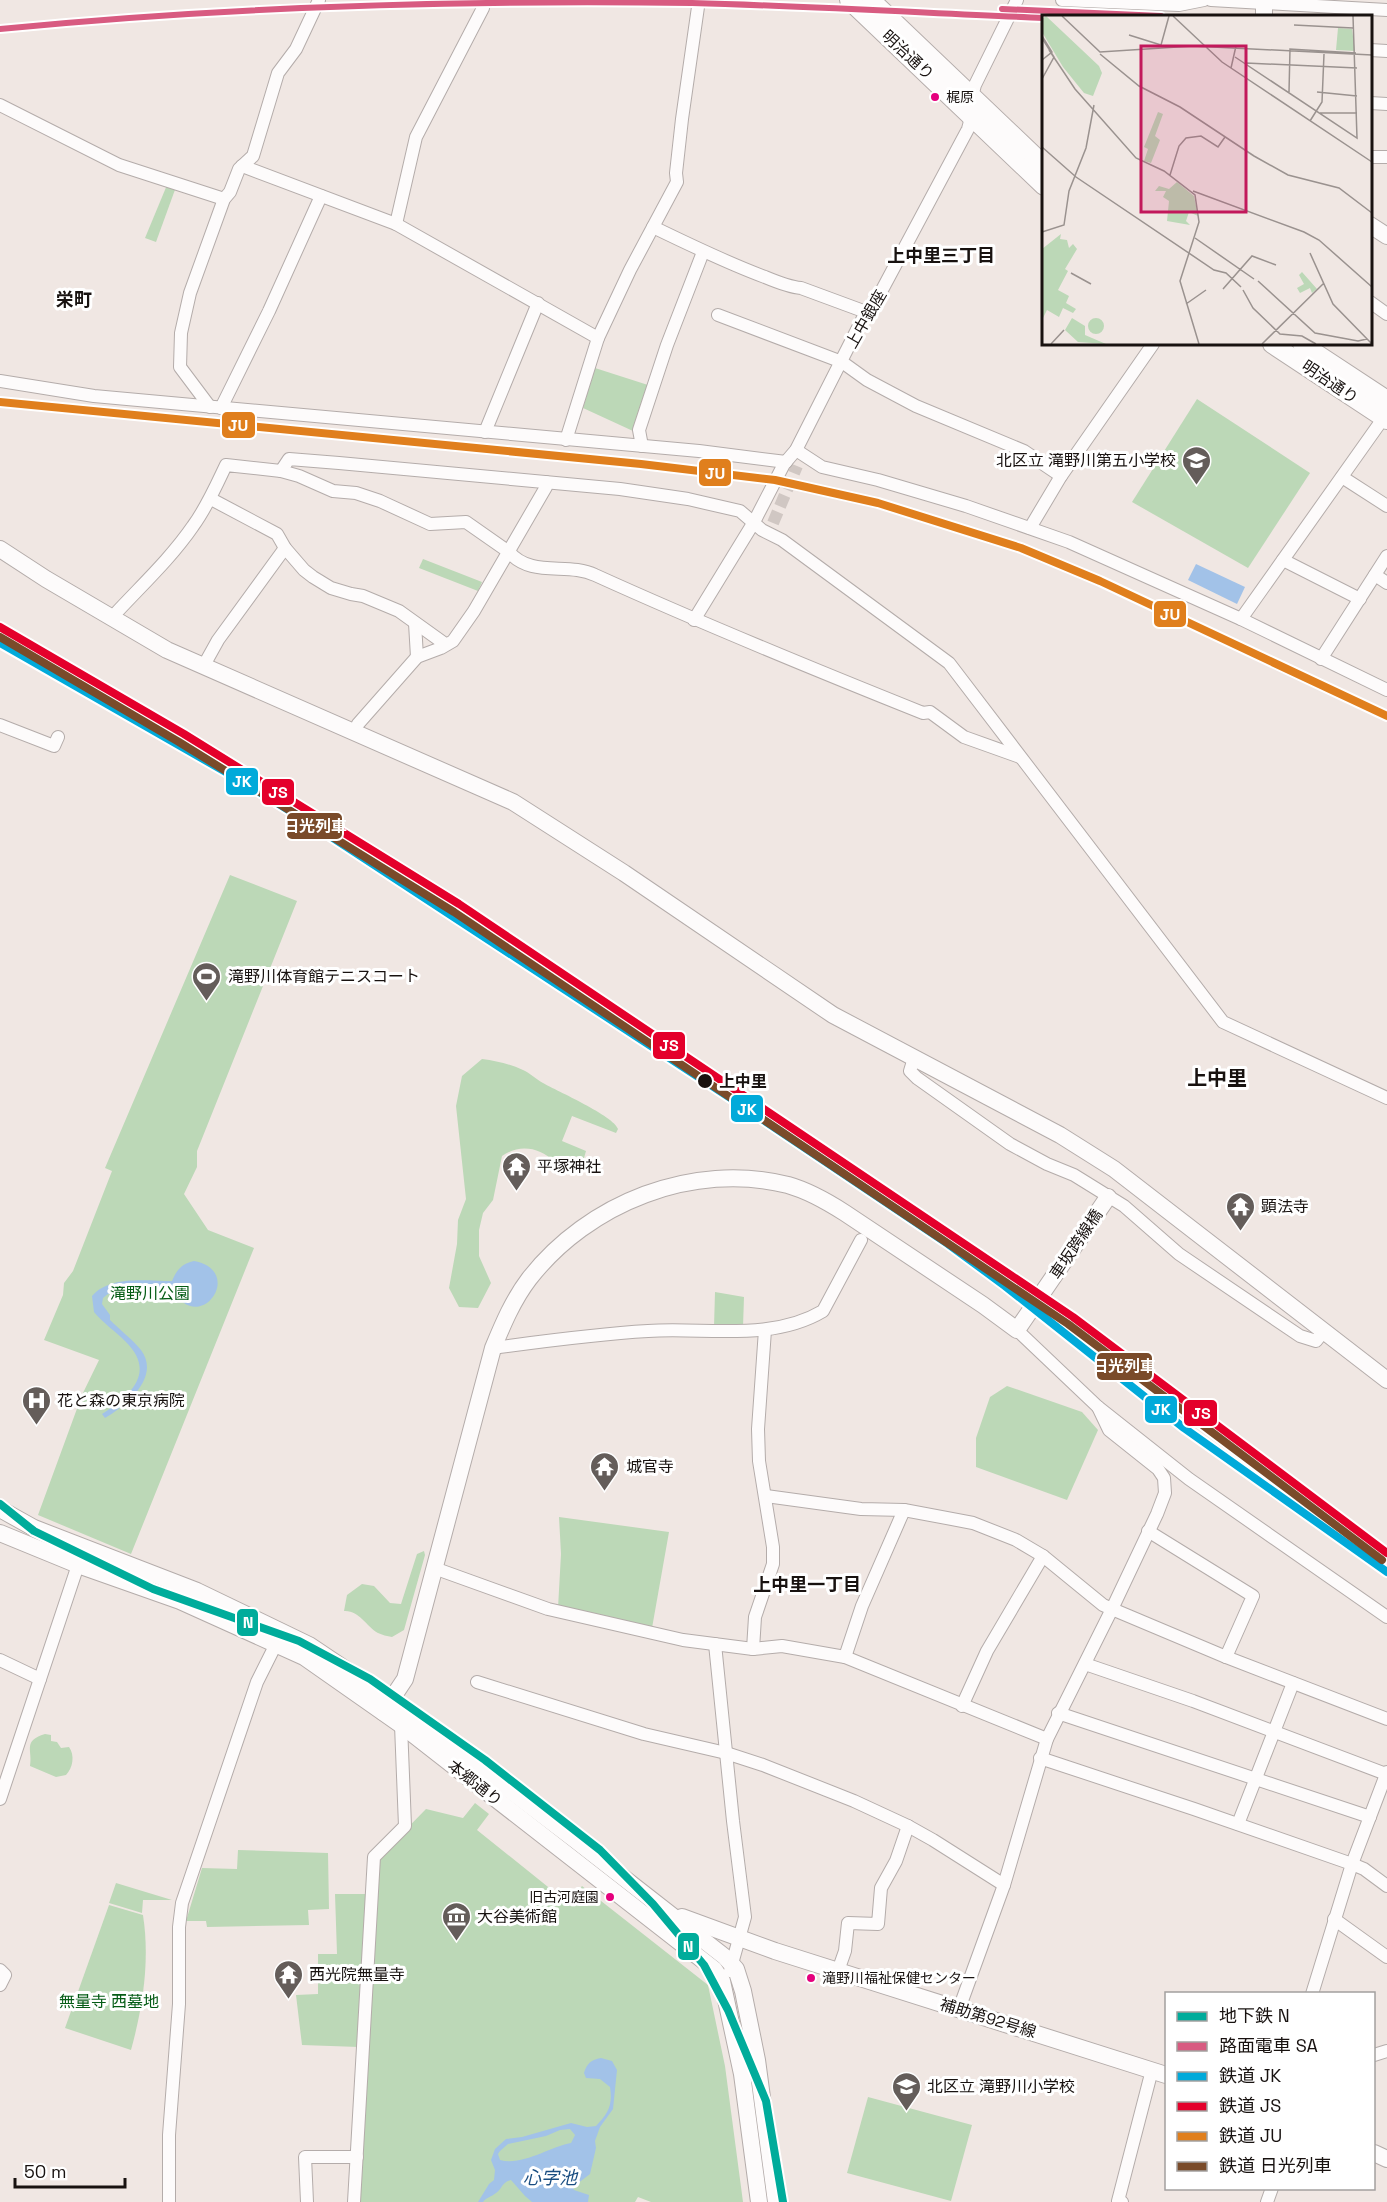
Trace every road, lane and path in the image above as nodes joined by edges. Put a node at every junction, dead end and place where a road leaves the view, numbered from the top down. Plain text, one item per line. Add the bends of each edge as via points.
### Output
1 (319, 0) edge
2 (483, 0) edge
3 (699, 0) edge
4 (849, 0) edge
5 (871, 0) edge
6 (1017, 0) edge
7 (1062, 0) edge
8 (1204, 0) edge
9 (1210, 0) edge
10 (1264, 6) edge
11 (1387, 10) edge
12 (1372, 50) edge
13 (1387, 51) edge
14 (972, 95) junction
15 (1372, 103) edge
16 (1387, 104) edge
17 (0, 105) edge
18 (972, 116) junction
19 (1372, 157) edge
20 (1387, 158) edge
21 (1042, 163) edge
22 (242, 166) junction
23 (1042, 184) edge
24 (321, 196) junction
25 (224, 199) junction
26 (1372, 219) edge
27 (1387, 220) edge
28 (396, 224) junction
29 (1372, 226) edge
30 (653, 227) junction
31 (1387, 236) edge
32 (703, 252) junction
33 (538, 303) junction
34 (1372, 303) edge
35 (866, 312) junction
36 (1387, 314) edge
37 (718, 315) dead end
38 (598, 338) junction
39 (1152, 345) edge
40 (1274, 345) edge
41 (1304, 345) edge
42 (842, 362) junction
43 (0, 381) edge
44 (1387, 400) edge
45 (216, 408) junction
46 (1386, 417) edge
47 (485, 432) junction
48 (566, 440) junction
49 (642, 446) junction
50 (790, 456) junction
51 (280, 471) junction
52 (1061, 476) junction
53 (1342, 477) junction
54 (546, 482) junction
55 (210, 499) junction
56 (1387, 506) edge
57 (754, 522) junction
58 (1030, 528) junction
59 (285, 548) junction
60 (0, 549) edge
61 (509, 552) junction
62 (1387, 556) edge
63 (1283, 560) junction
64 (1375, 575) junction
65 (1387, 583) edge
66 (1360, 598) junction
67 (113, 619) junction
68 (1241, 619) junction
69 (694, 620) junction
70 (415, 623) junction
71 (445, 644) junction
72 (417, 657) junction
73 (1321, 659) junction
74 (203, 667) junction
75 (1387, 690) edge
76 (0, 725) edge
77 (354, 732) junction
78 (58, 737) dead end
79 (1021, 758) junction
80 (914, 1058) junction
81 (1387, 1098) edge
82 (1108, 1197) junction
83 (861, 1240) dead end
84 (1020, 1326) junction
85 (765, 1330) junction
86 (1323, 1332) junction
87 (493, 1348) junction
88 (1387, 1380) edge
89 (1098, 1407) junction
90 (766, 1496) junction
91 (0, 1509) edge
92 (904, 1510) junction
93 (1148, 1531) junction
94 (0, 1533) edge
95 (1043, 1556) junction
96 (78, 1565) junction
97 (434, 1568) junction
98 (1112, 1609) junction
99 (1387, 1617) edge
100 (276, 1644) junction
101 (714, 1644) junction
102 (753, 1649) junction
103 (845, 1657) junction
104 (1226, 1657) junction
105 (0, 1660) edge
106 (1084, 1664) junction
107 (40, 1679) junction
108 (477, 1682) dead end
109 (1293, 1683) junction
110 (387, 1706) junction
111 (962, 1706) junction
112 (1058, 1713) junction
113 (1387, 1719) edge
114 (401, 1725) junction
115 (1273, 1731) junction
116 (1047, 1739) junction
117 (726, 1753) junction
118 (1040, 1758) junction
119 (1387, 1773) edge
120 (1255, 1778) junction
121 (0, 1799) edge
122 (1370, 1817) junction
123 (1238, 1824) junction
124 (908, 1826) junction
125 (1352, 1864) junction
126 (1004, 1885) junction
127 (1387, 1886) edge
128 (667, 1912) junction
129 (1334, 1919) junction
130 (674, 1937) junction
131 (707, 1943) junction
132 (739, 1943) junction
133 (1387, 1957) edge
134 (732, 1964) junction
135 (0, 1970) edge
136 (838, 1971) junction
137 (0, 1985) edge
138 (743, 1991) junction
139 (1313, 1992) edge
140 (727, 2005) junction
141 (959, 2009) junction
142 (1159, 2072) edge
143 (357, 2157) junction
144 (169, 2202) edge
145 (307, 2202) edge
146 (354, 2202) edge
147 (759, 2202) edge
148 (776, 2202) edge
149 (1122, 2202) edge

1 - 22 street via 296,49 278,73 253,156
2 - 28 street via 483,8 416,137
3 - 30 street via 677,183
4 - 18 main road, 明治通り
5 - 14 main road, 明治通り
6 - 14 street
7 - 8 street via 1179,5
9 - 10 street
10 - 11 street
12 - 13 street
14 - 18 street
14 - 21 main road, 明治通り
15 - 16 street
17 - 25 street via 119,165
18 - 23 main road, 明治通り
18 - 35 street, 上中銀座 via 882,290
19 - 20 street
22 - 24 street
22 - 25 street
24 - 28 street
24 - 45 street via 270,311
25 - 45 street via 190,293 181,333 180,367
26 - 27 street
28 - 33 street
29 - 31 street
30 - 32 street
30 - 38 street
32 - 35 street
32 - 49 street via 639,430
33 - 38 street
33 - 47 street
34 - 36 street
35 - 42 street, 上中銀座
37 - 42 street
38 - 48 street
39 - 52 street
40 - 46 main road, 明治通り
41 - 44 main road, 明治通り
42 - 50 street, 上中銀座
42 - 52 street via 916,406 1024,451
43 - 45 street via 94,396
45 - 47 street
46 - 53 street
47 - 48 street
48 - 49 street
49 - 50 street
50 - 57 street, 上中銀座
50 - 58 street via 921,492
51 - 54 street via 289,459
51 - 55 street via 226,465
51 - 61 street via 333,491 380,501 430,524 466,522
52 - 58 street
53 - 56 street
53 - 63 street
54 - 57 street via 688,499 740,511
54 - 61 street
55 - 59 street via 277,534
55 - 67 street via 164,562
57 - 69 street, 上中銀座
57 - 79 street via 949,663
58 - 68 street
59 - 70 street via 304,570 331,588 363,596 399,611
59 - 74 street
60 - 67 street
61 - 69 street via 530,566 587,571
61 - 71 street via 474,611 453,641
62 - 64 street
63 - 66 street
63 - 68 street
64 - 65 street
64 - 66 street
66 - 73 street
67 - 74 street
68 - 73 street
69 - 79 street via 923,713 930,712 964,737
70 - 71 street
70 - 72 street
71 - 72 street
72 - 77 street
73 - 75 street
74 - 77 street
76 - 78 street via 54,746
77 - 80 street via 513,802 833,1015
79 - 81 street via 1223,1022
80 - 82 street via 910,1071 917,1078 989,1130 1047,1164 1074,1174
80 - 86 street via 1114,1169
82 - 84 street, 車坂跨線橋
82 - 86 street via 1179,1254 1300,1336 1316,1341
83 - 85 street via 823,1311
84 - 87 street via 827,1202 790,1186 738,1180 694,1182 650,1193 592,1220 566,1240 528,1281
84 - 89 street
85 - 87 street via 650,1331
85 - 90 street via 758,1429
86 - 88 street
87 - 97 street
89 - 93 street via 1109,1430 1164,1478 1165,1493
89 - 99 street via 1189,1479
90 - 92 street via 861,1509
90 - 102 street via 773,1564 755,1617
91 - 110 street, 本郷通り via 34,1528 197,1591 309,1645
92 - 95 street via 973,1523
92 - 103 street via 862,1606
93 - 98 street
93 - 104 street via 1253,1596
94 - 96 street, 本郷通り
95 - 98 street
95 - 111 street via 987,1651
96 - 100 street, 本郷通り via 180,1601
96 - 107 street
97 - 101 street via 548,1609
97 - 110 street via 405,1679
98 - 104 street
98 - 106 street
100 - 110 street, 本郷通り
100 - 144 street via 257,1682 182,1903
101 - 102 street
101 - 117 street
102 - 103 street via 782,1646
103 - 111 street
104 - 109 street
105 - 107 street
106 - 112 street
106 - 115 street
107 - 121 street
108 - 117 street via 644,1734
109 - 113 street
109 - 115 street
110 - 114 street, 本郷通り
110 - 128 street, 本郷通り via 575,1840
111 - 116 street
112 - 116 street
112 - 120 street
114 - 130 street, 本郷通り
114 - 143 street via 405,1826 374,1857
115 - 119 street
115 - 120 street
116 - 118 street
117 - 124 street via 854,1801
117 - 132 street via 745,1910
118 - 123 street
118 - 126 street
119 - 122 street
120 - 122 street
120 - 123 street
122 - 125 street
123 - 125 street
124 - 126 street
124 - 136 street via 896,1862 880,1888 878,1924 848,1923
125 - 127 street
125 - 129 street
126 - 141 street
128 - 131 street, 本郷通り
128 - 132 street, 補助第92号線
129 - 133 street
129 - 139 street
130 - 131 street, 補助第92号線
130 - 140 street, 本郷通り via 719,1974
131 - 132 street, 補助第92号線
131 - 134 street, 本郷通り
132 - 134 street
132 - 136 street, 補助第92号線
132 - 138 street
134 - 138 street, 本郷通り
134 - 140 street
135 - 137 street via 5,1975
136 - 141 street, 補助第92号線
138 - 148 street, 本郷通り via 757,2060
140 - 147 street, 本郷通り via 742,2074
141 - 142 street, 補助第92号線
142 - 149 street via 1118,2201
143 - 145 street via 305,2157
143 - 146 street

